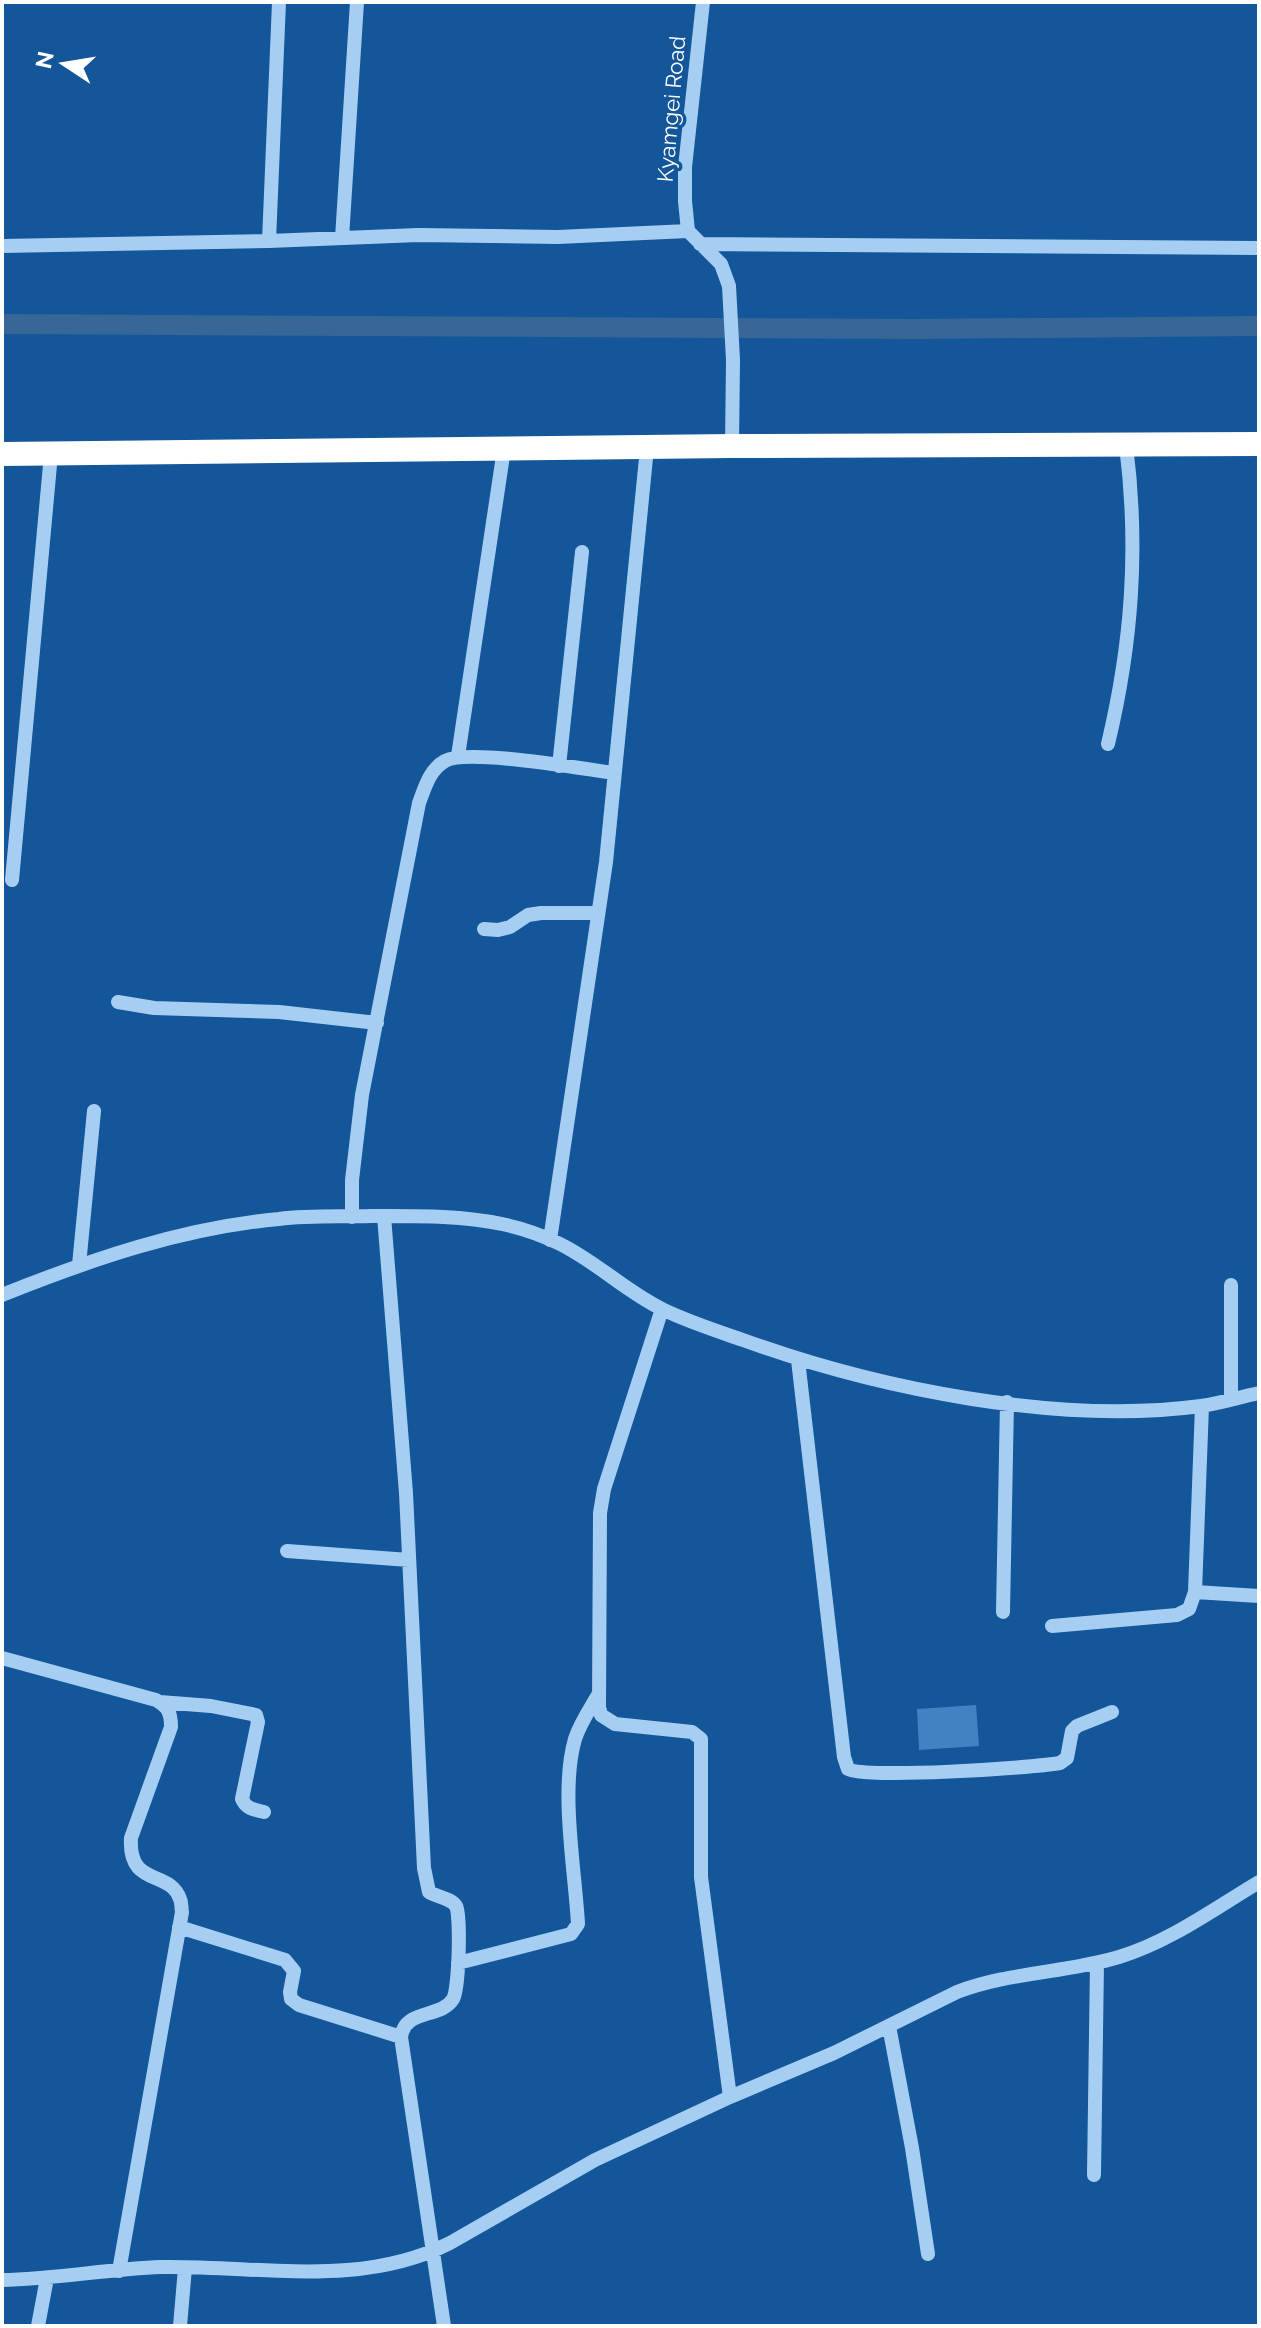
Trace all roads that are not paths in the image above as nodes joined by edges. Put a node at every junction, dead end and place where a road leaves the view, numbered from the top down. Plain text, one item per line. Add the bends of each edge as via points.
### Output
1 (279, 2) edge
2 (357, 2) edge
3 (703, 2) edge
4 (688, 231) junction
5 (342, 238) junction
6 (269, 241) junction
7 (700, 244) junction
8 (2, 246) edge
9 (1259, 248) edge
10 (1259, 444) edge
11 (1126, 445) junction
12 (732, 446) junction
13 (647, 448) junction
14 (504, 449) junction
15 (2, 454) edge
16 (51, 454) junction
17 (582, 552) dead end
18 (1108, 744) dead end
19 (458, 756) junction
20 (559, 766) junction
21 (614, 773) junction
22 (12, 880) dead end
23 (598, 913) junction
24 (484, 929) dead end
25 (118, 1002) dead end
26 (377, 1023) junction
27 (94, 1111) dead end
28 (384, 1216) junction
29 (352, 1217) junction
30 (550, 1240) junction
31 (79, 1265) junction
32 (1231, 1285) dead end
33 (2, 1295) edge
34 (662, 1309) junction
35 (798, 1360) junction
36 (1259, 1393) edge
37 (1231, 1399) junction
38 (1007, 1402) junction
39 (1202, 1406) junction
40 (287, 1551) dead end
41 (409, 1560) junction
42 (1195, 1592) junction
43 (1259, 1596) edge
44 (1003, 1612) dead end
45 (1052, 1626) dead end
46 (2, 1658) edge
47 (599, 1695) junction
48 (160, 1702) junction
49 (1112, 1712) dead end
50 (264, 1812) dead end
51 (1259, 1882) edge
52 (179, 1927) junction
53 (458, 1963) junction
54 (1097, 1963) junction
55 (889, 2026) junction
56 (401, 2037) junction
57 (730, 2097) junction
58 (1094, 2175) dead end
59 (433, 2252) junction
60 (928, 2254) dead end
61 (185, 2268) junction
62 (119, 2271) junction
63 (47, 2278) junction
64 (2, 2280) edge
65 (38, 2326) edge
66 (180, 2326) edge
67 (444, 2326) edge

1 - 6 street
2 - 5 street
3 - 4 street, Kyamgei Road via 685,167
4 - 5 street
4 - 7 street
5 - 6 street
6 - 8 street
7 - 9 street
7 - 12 street via 721,264 729,286
10 - 11 highway
11 - 12 highway
11 - 18 street via 1133,521 1132,607
12 - 13 highway
13 - 14 highway
13 - 21 street
14 - 16 highway
14 - 19 street
15 - 16 highway
16 - 22 street
17 - 20 street
19 - 20 street
19 - 26 street via 431,773 419,803
20 - 21 street
21 - 23 street
23 - 24 street via 541,913 510,927
23 - 30 street
25 - 26 street
26 - 29 street via 355,1139
27 - 31 street
28 - 29 street
28 - 30 street via 478,1220
28 - 41 street
29 - 31 street via 231,1225
30 - 34 street
31 - 33 street
32 - 37 street
34 - 35 street
34 - 47 street via 600,1513
35 - 38 street via 909,1387
35 - 49 street via 848,1769 904,1773 1060,1763 1067,1758 1077,1726
36 - 37 street
37 - 39 street
38 - 39 street via 1099,1410
38 - 44 street
39 - 42 street
40 - 41 street
41 - 53 street via 426,1887 455,1905
42 - 43 street
42 - 45 street via 1189,1609 1177,1615
46 - 48 street
47 - 53 street via 576,1737 569,1775 575,1931
47 - 57 street via 601,1715 615,1724 692,1732 701,1739 701,1877
48 - 50 street via 256,1715 242,1799
48 - 52 street via 171,1716 171,1727 131,1851 143,1872 172,1887 180,1898
51 - 54 street via 1144,1948
52 - 56 street via 285,1960 294,1971 291,1999 299,2005
52 - 62 street
53 - 56 street via 453,1999 409,2021
54 - 55 street via 978,1984
54 - 58 street
55 - 57 street
55 - 60 street
56 - 59 street
57 - 59 street via 595,2160
59 - 61 street via 364,2270
59 - 67 street
61 - 62 street
61 - 66 street
62 - 63 street
63 - 64 street
63 - 65 street

